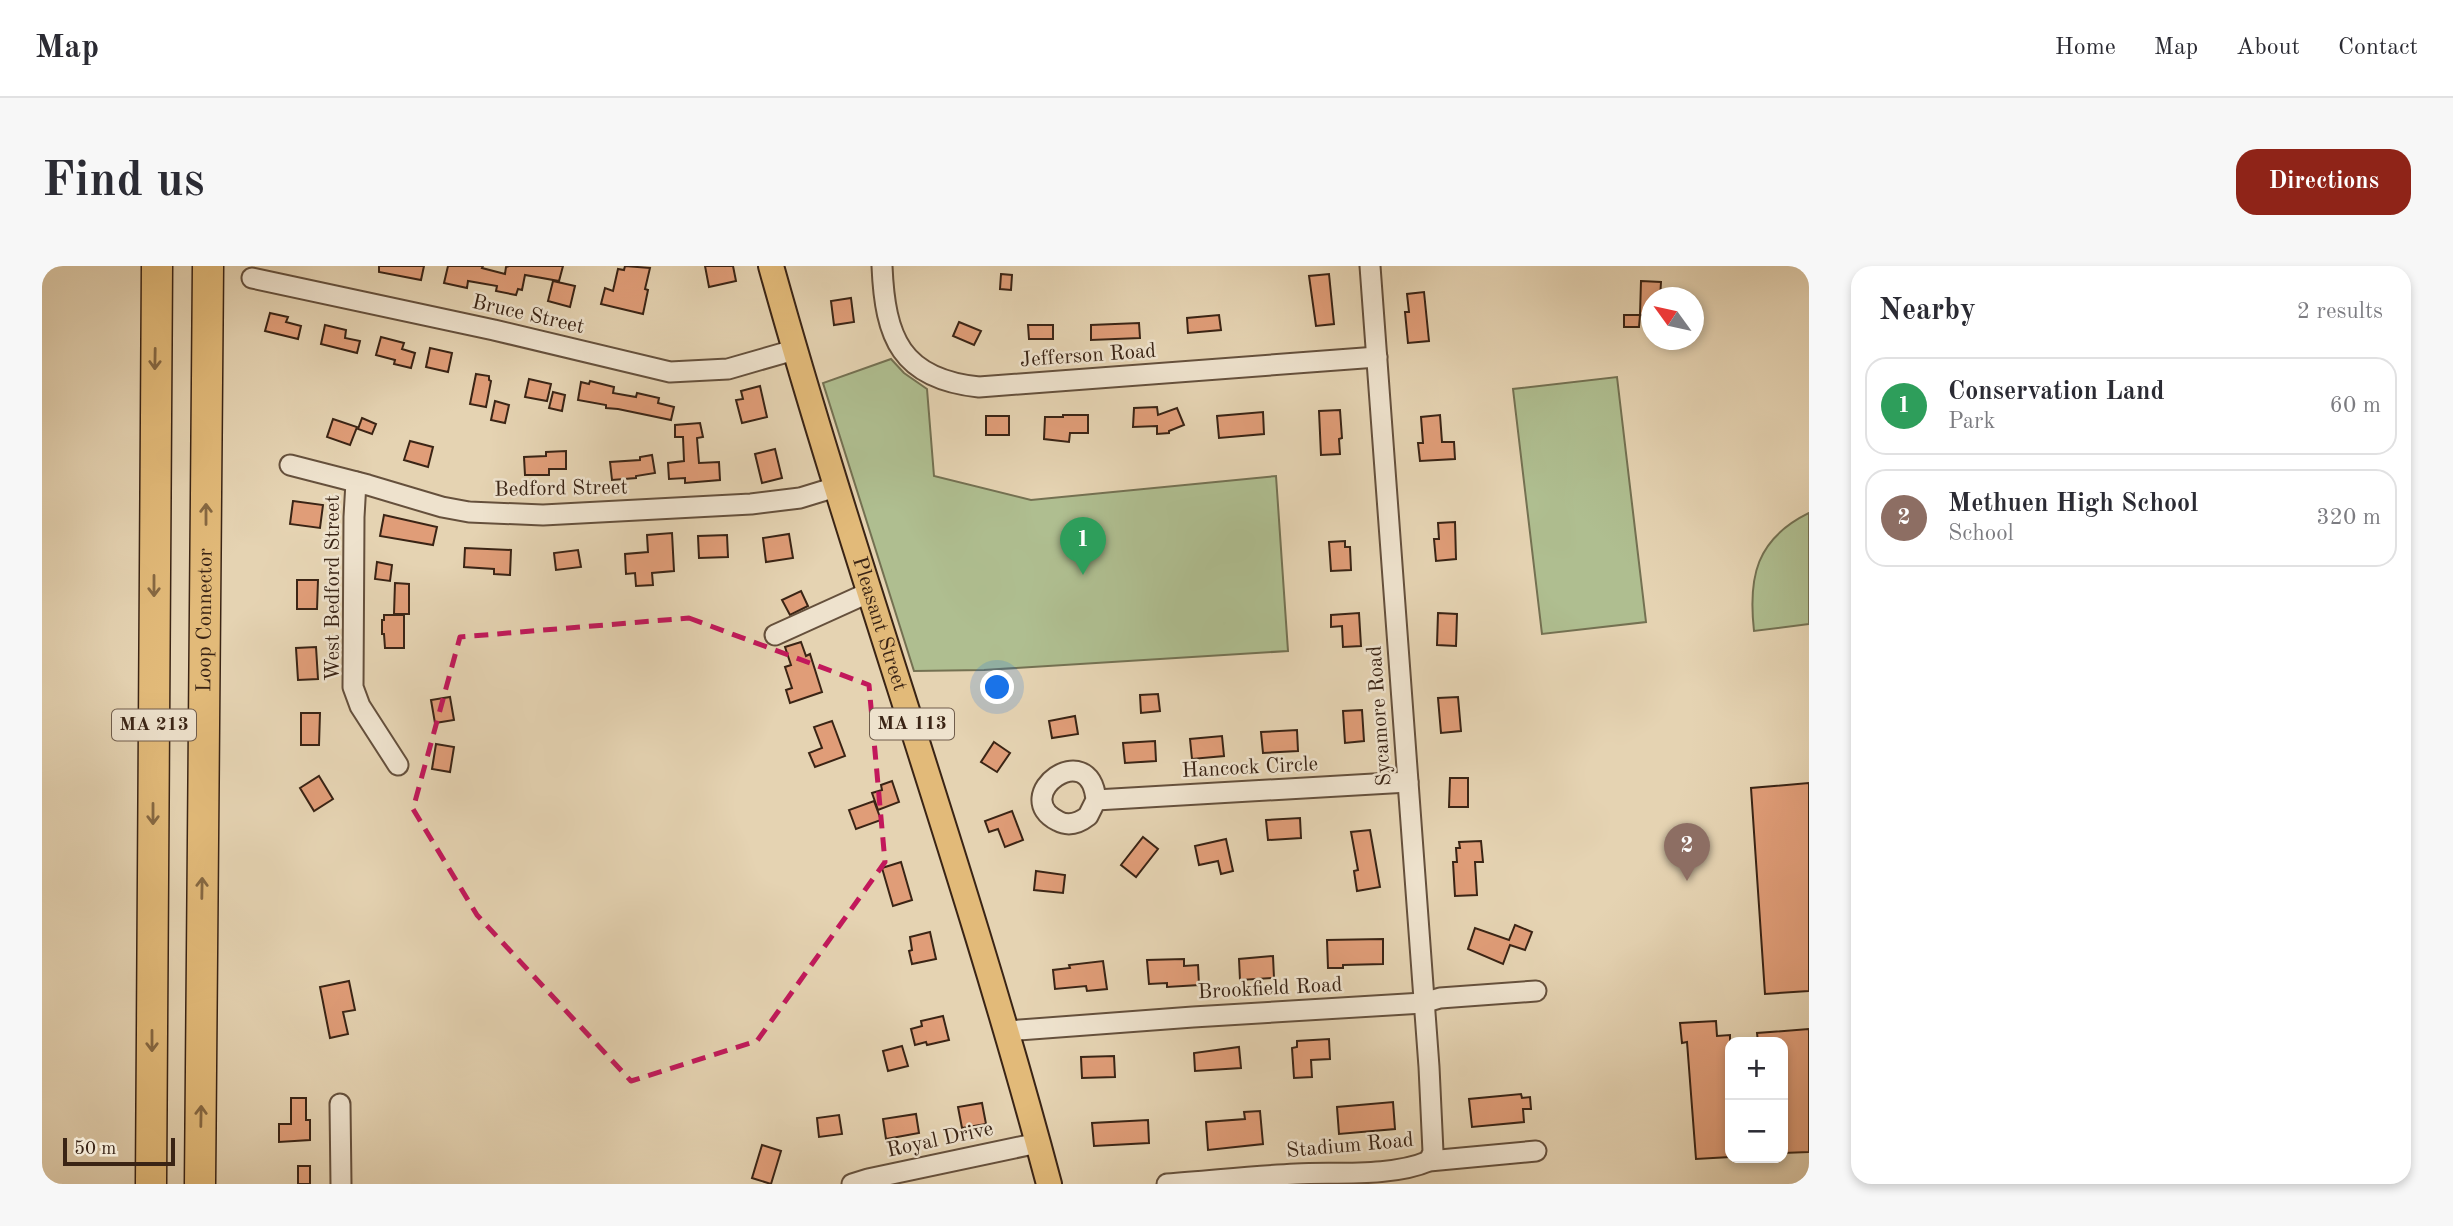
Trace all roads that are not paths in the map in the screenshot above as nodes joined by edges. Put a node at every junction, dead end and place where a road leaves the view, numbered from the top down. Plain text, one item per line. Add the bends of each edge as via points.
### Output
1 (154, 266) edge
2 (208, 266) edge
3 (771, 266) edge
4 (883, 266) edge
5 (1370, 266) edge
6 (252, 278) dead end
7 (794, 350) junction
8 (1377, 357) junction
9 (290, 465) dead end
10 (356, 482) junction
11 (836, 487) junction
12 (870, 592) junction
13 (775, 635) dead end
14 (398, 765) dead end
15 (1408, 782) junction
16 (1096, 800) dead end
17 (1536, 991) dead end
18 (1423, 1003) junction
19 (1007, 1031) junction
20 (340, 1104) dead end
21 (1038, 1143) junction
22 (1536, 1151) dead end
23 (1429, 1161) junction
24 (151, 1184) edge
25 (200, 1184) edge
26 (341, 1184) edge
27 (852, 1184) edge
28 (1049, 1184) edge
29 (1167, 1184) edge

1 -> 24 highway, MA 213
25 -> 2 highway, Loop Connector / MA 213
3 - 7 main road, Pleasant Street / MA 113
4 - 8 street, Jefferson Road via 887,318 897,342 913,364 955,385 979,387
5 - 8 street, Sycamore Road
6 - 7 street, Bruce Street via 670,372 728,369
7 - 11 main road, Pleasant Street / MA 113
8 - 15 street, Sycamore Road
9 - 10 street, Bedford Street
10 - 11 street, Bedford Street via 456,510 543,515 751,504 800,498
10 - 14 street, West Bedford Street via 353,687
11 - 12 main road, Pleasant Street / MA 113
12 - 13 street
12 - 19 main road, Pleasant Street / MA 113
15 - 16 street, Hancock Circle
15 - 18 street, Sycamore Road
17 - 18 street, Brookfield Road
18 - 19 street, Brookfield Road
18 - 23 street, Sycamore Road via 1433,1152
19 - 21 main road, Pleasant Street / MA 113
20 - 26 street
21 - 27 street, Royal Drive
21 - 28 main road, Pleasant Street / MA 113
22 - 23 street, Stadium Road
23 - 29 street, Stadium Road via 1376,1171

